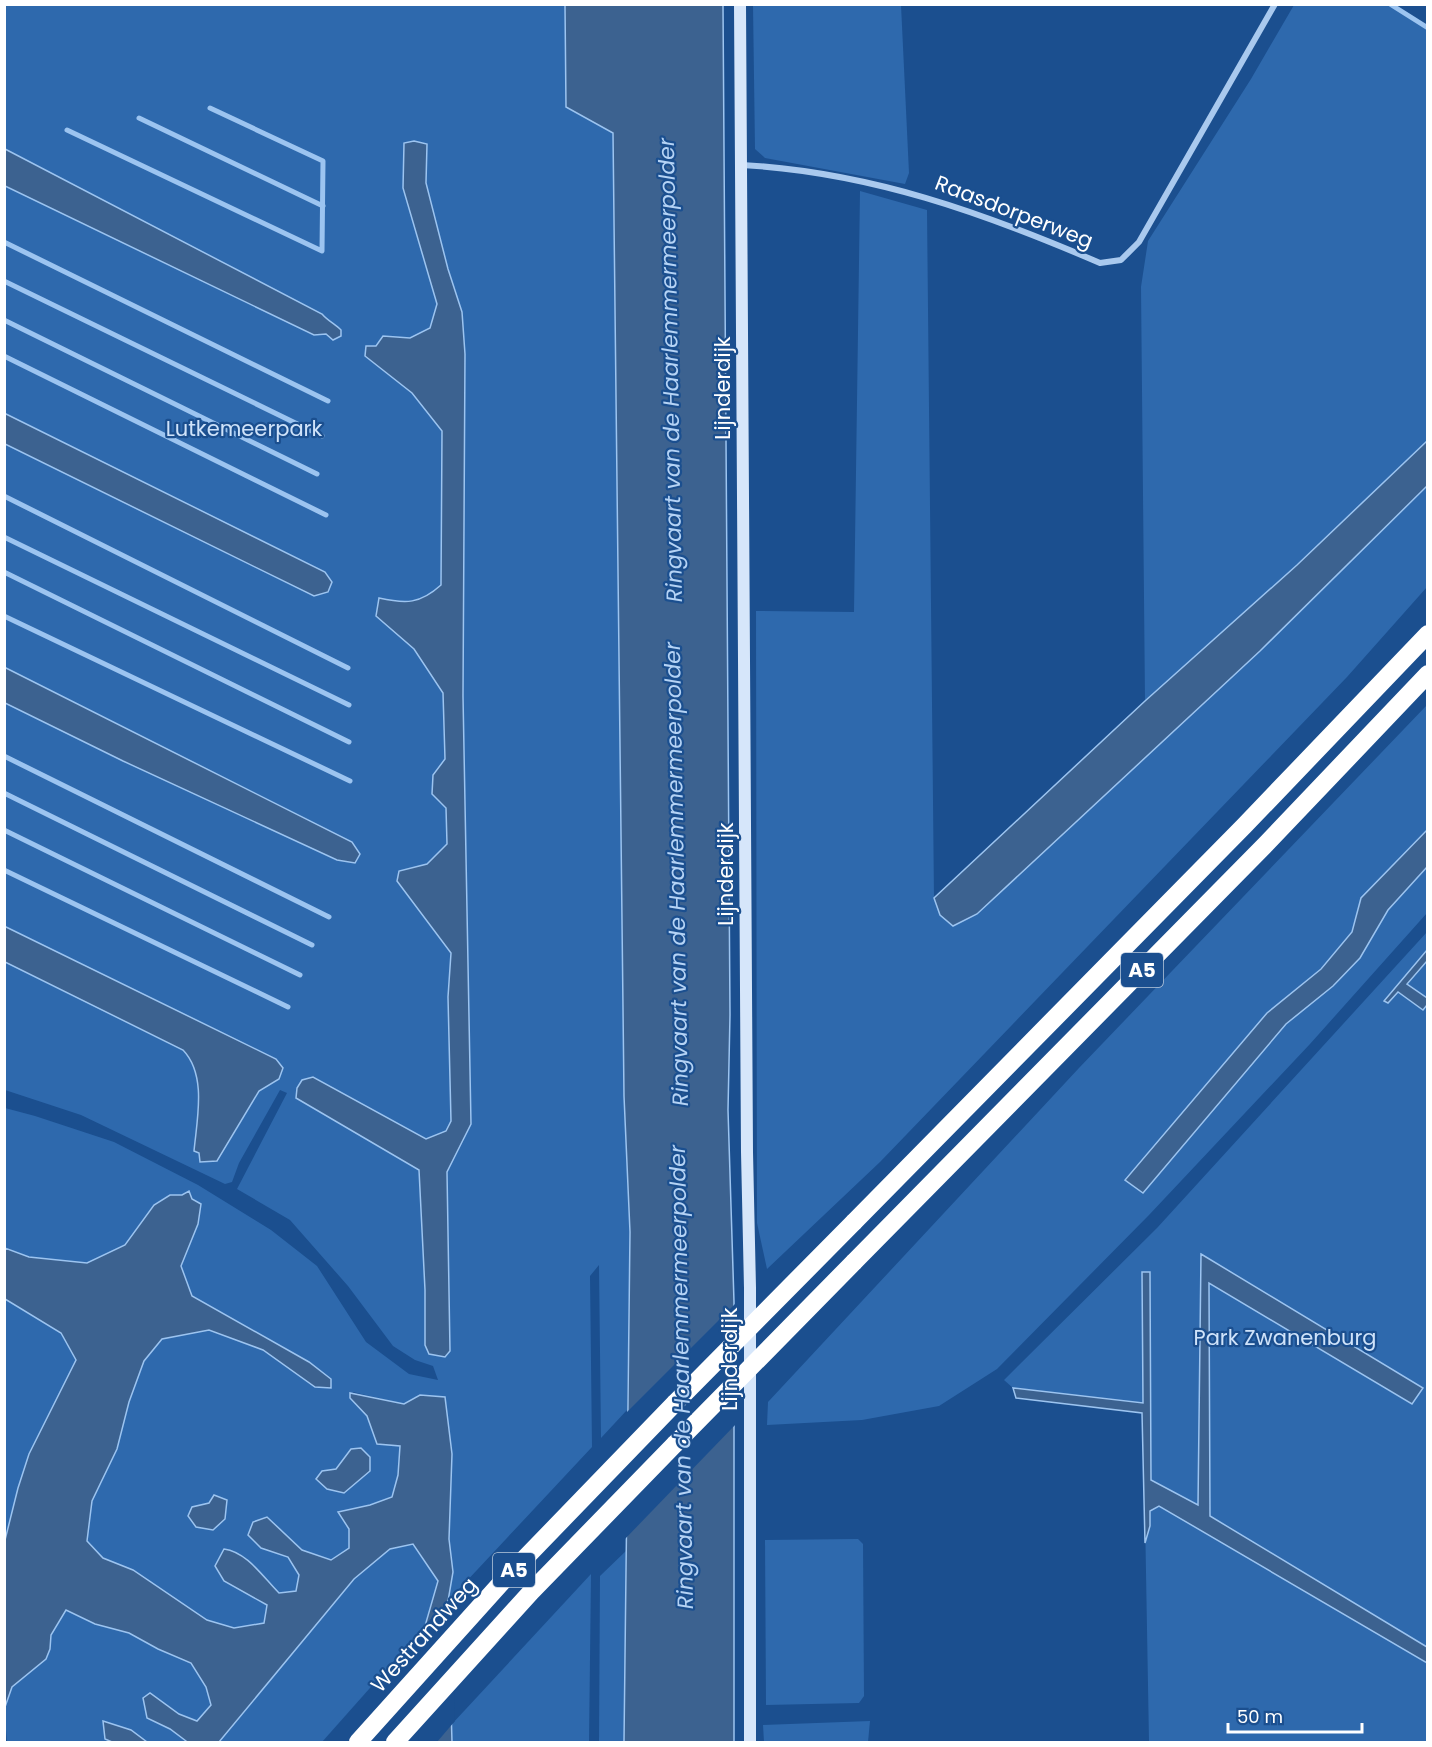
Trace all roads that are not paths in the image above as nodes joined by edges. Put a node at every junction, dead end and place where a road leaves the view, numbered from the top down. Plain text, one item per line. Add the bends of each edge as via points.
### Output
1 (740, 4) edge
2 (1275, 4) edge
3 (742, 165) junction
4 (1428, 634) edge
5 (1428, 674) edge
6 (358, 1743) edge
7 (395, 1743) edge
8 (750, 1743) edge

1 - 3 street, Lijnderdijk
2 - 3 street, Raasdorperweg via 1139,242 1121,260 1100,263 972,211 914,193 823,173
3 - 8 street, Lijnderdijk
4 - 6 highway, Westrandweg / A5, bridge via 502,1582
5 - 7 highway, A5, bridge via 531,1592

